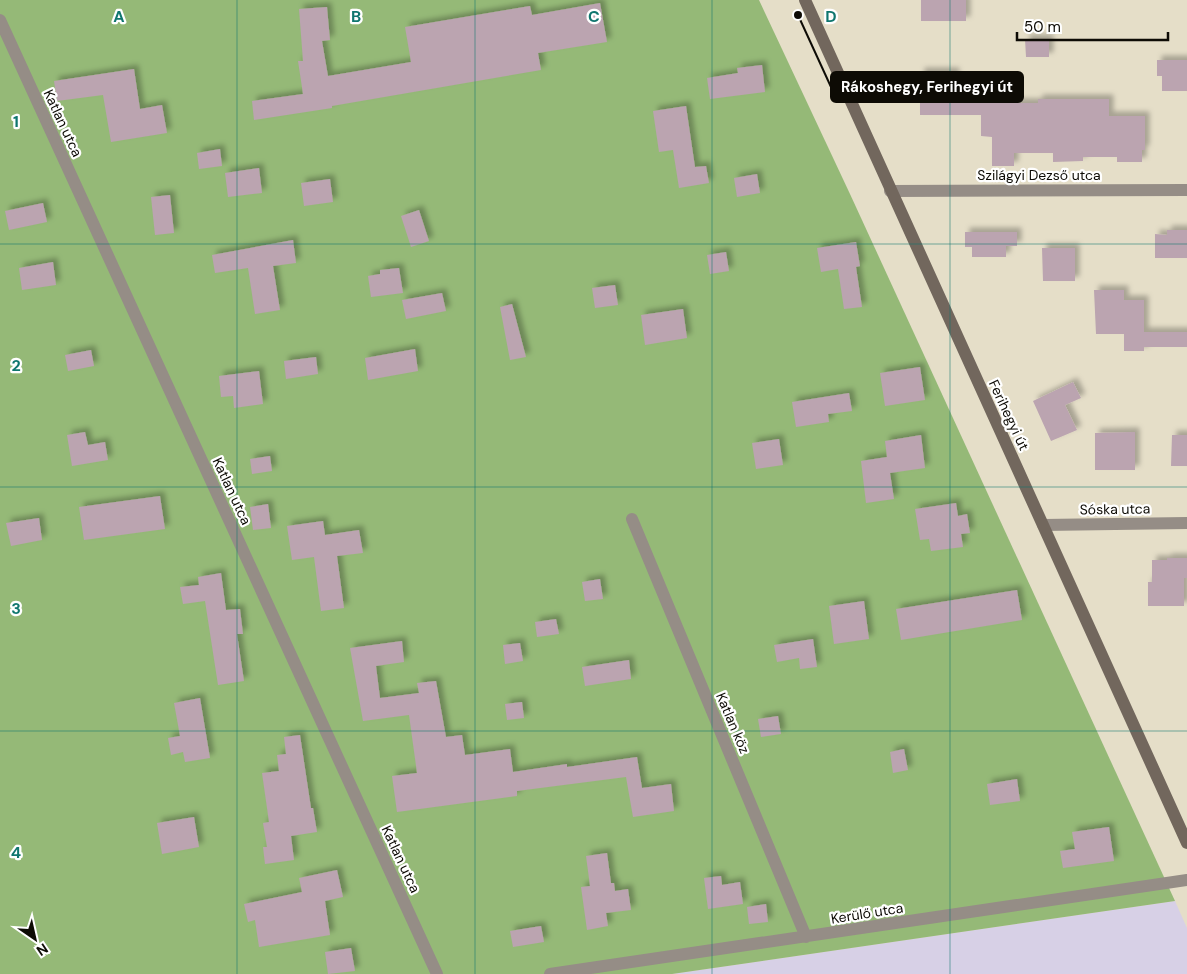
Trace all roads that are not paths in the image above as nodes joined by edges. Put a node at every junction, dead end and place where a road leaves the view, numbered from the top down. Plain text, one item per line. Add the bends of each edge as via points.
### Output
1 (805, 0) edge
2 (0, 20) edge
3 (1187, 190) edge
4 (890, 191) junction
5 (632, 519) dead end
6 (1187, 523) edge
7 (1043, 525) junction
8 (1187, 843) edge
9 (1187, 880) edge
10 (806, 938) junction
11 (437, 974) edge
12 (550, 974) edge

1 - 4 main road, Ferihegyi út
2 - 11 street, Katlan utca
3 - 4 street, Szilágyi Dezső utca
4 - 7 main road, Ferihegyi út
5 - 10 street, Katlan köz
6 - 7 street, Sóska utca
7 - 8 main road, Ferihegyi út
9 - 10 street, Kerülő utca
10 - 12 street, Kerülő utca

